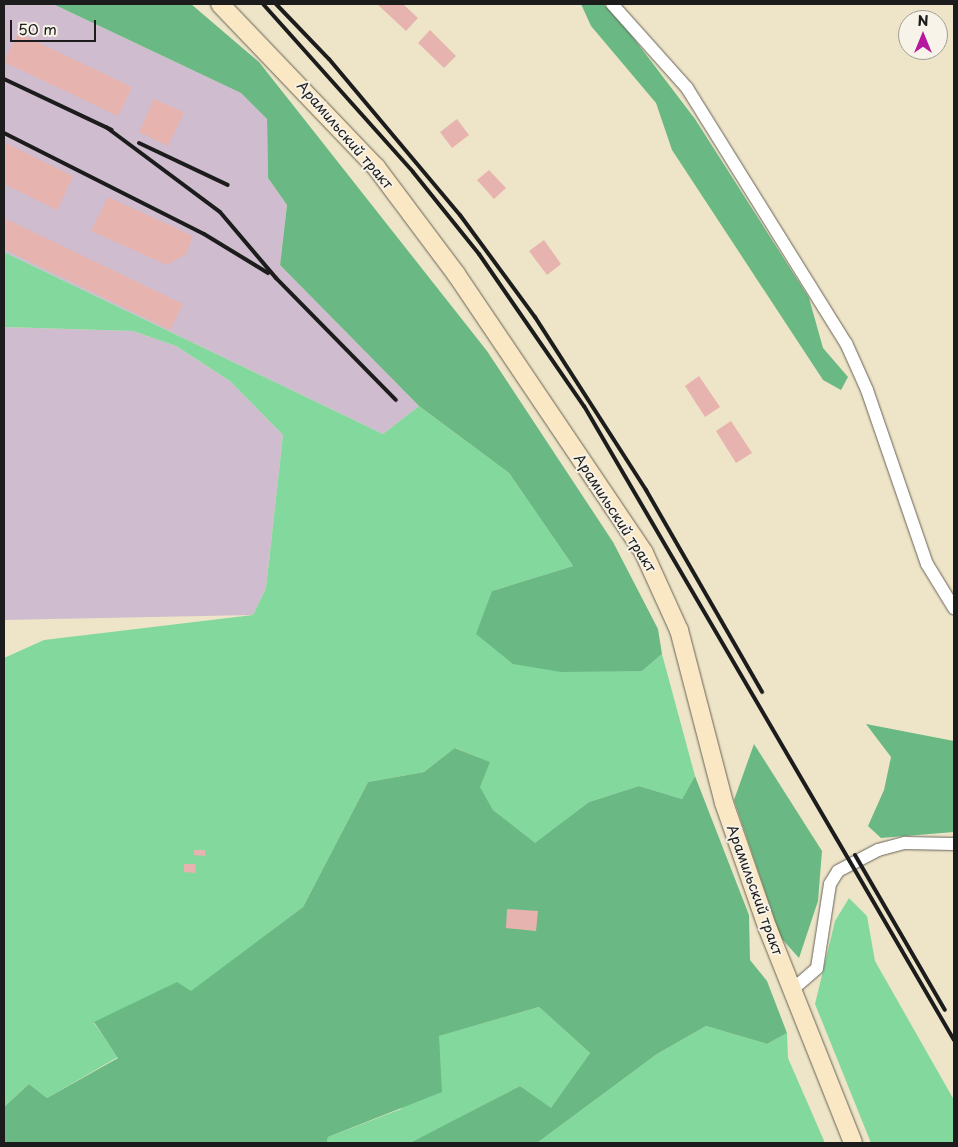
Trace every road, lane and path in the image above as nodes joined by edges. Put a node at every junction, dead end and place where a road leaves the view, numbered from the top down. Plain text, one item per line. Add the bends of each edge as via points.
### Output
1 (220, 4) edge
2 (612, 4) edge
3 (954, 608) edge
4 (954, 844) edge
5 (792, 990) junction
6 (853, 1143) edge

1 - 5 main road, Арамильский тракт via 376,167 456,274 644,552 679,630 724,803
2 - 3 street via 687,88 846,344 867,390 927,564
4 - 5 street via 905,843 878,850 838,871 830,884 817,968
5 - 6 main road, Арамильский тракт

